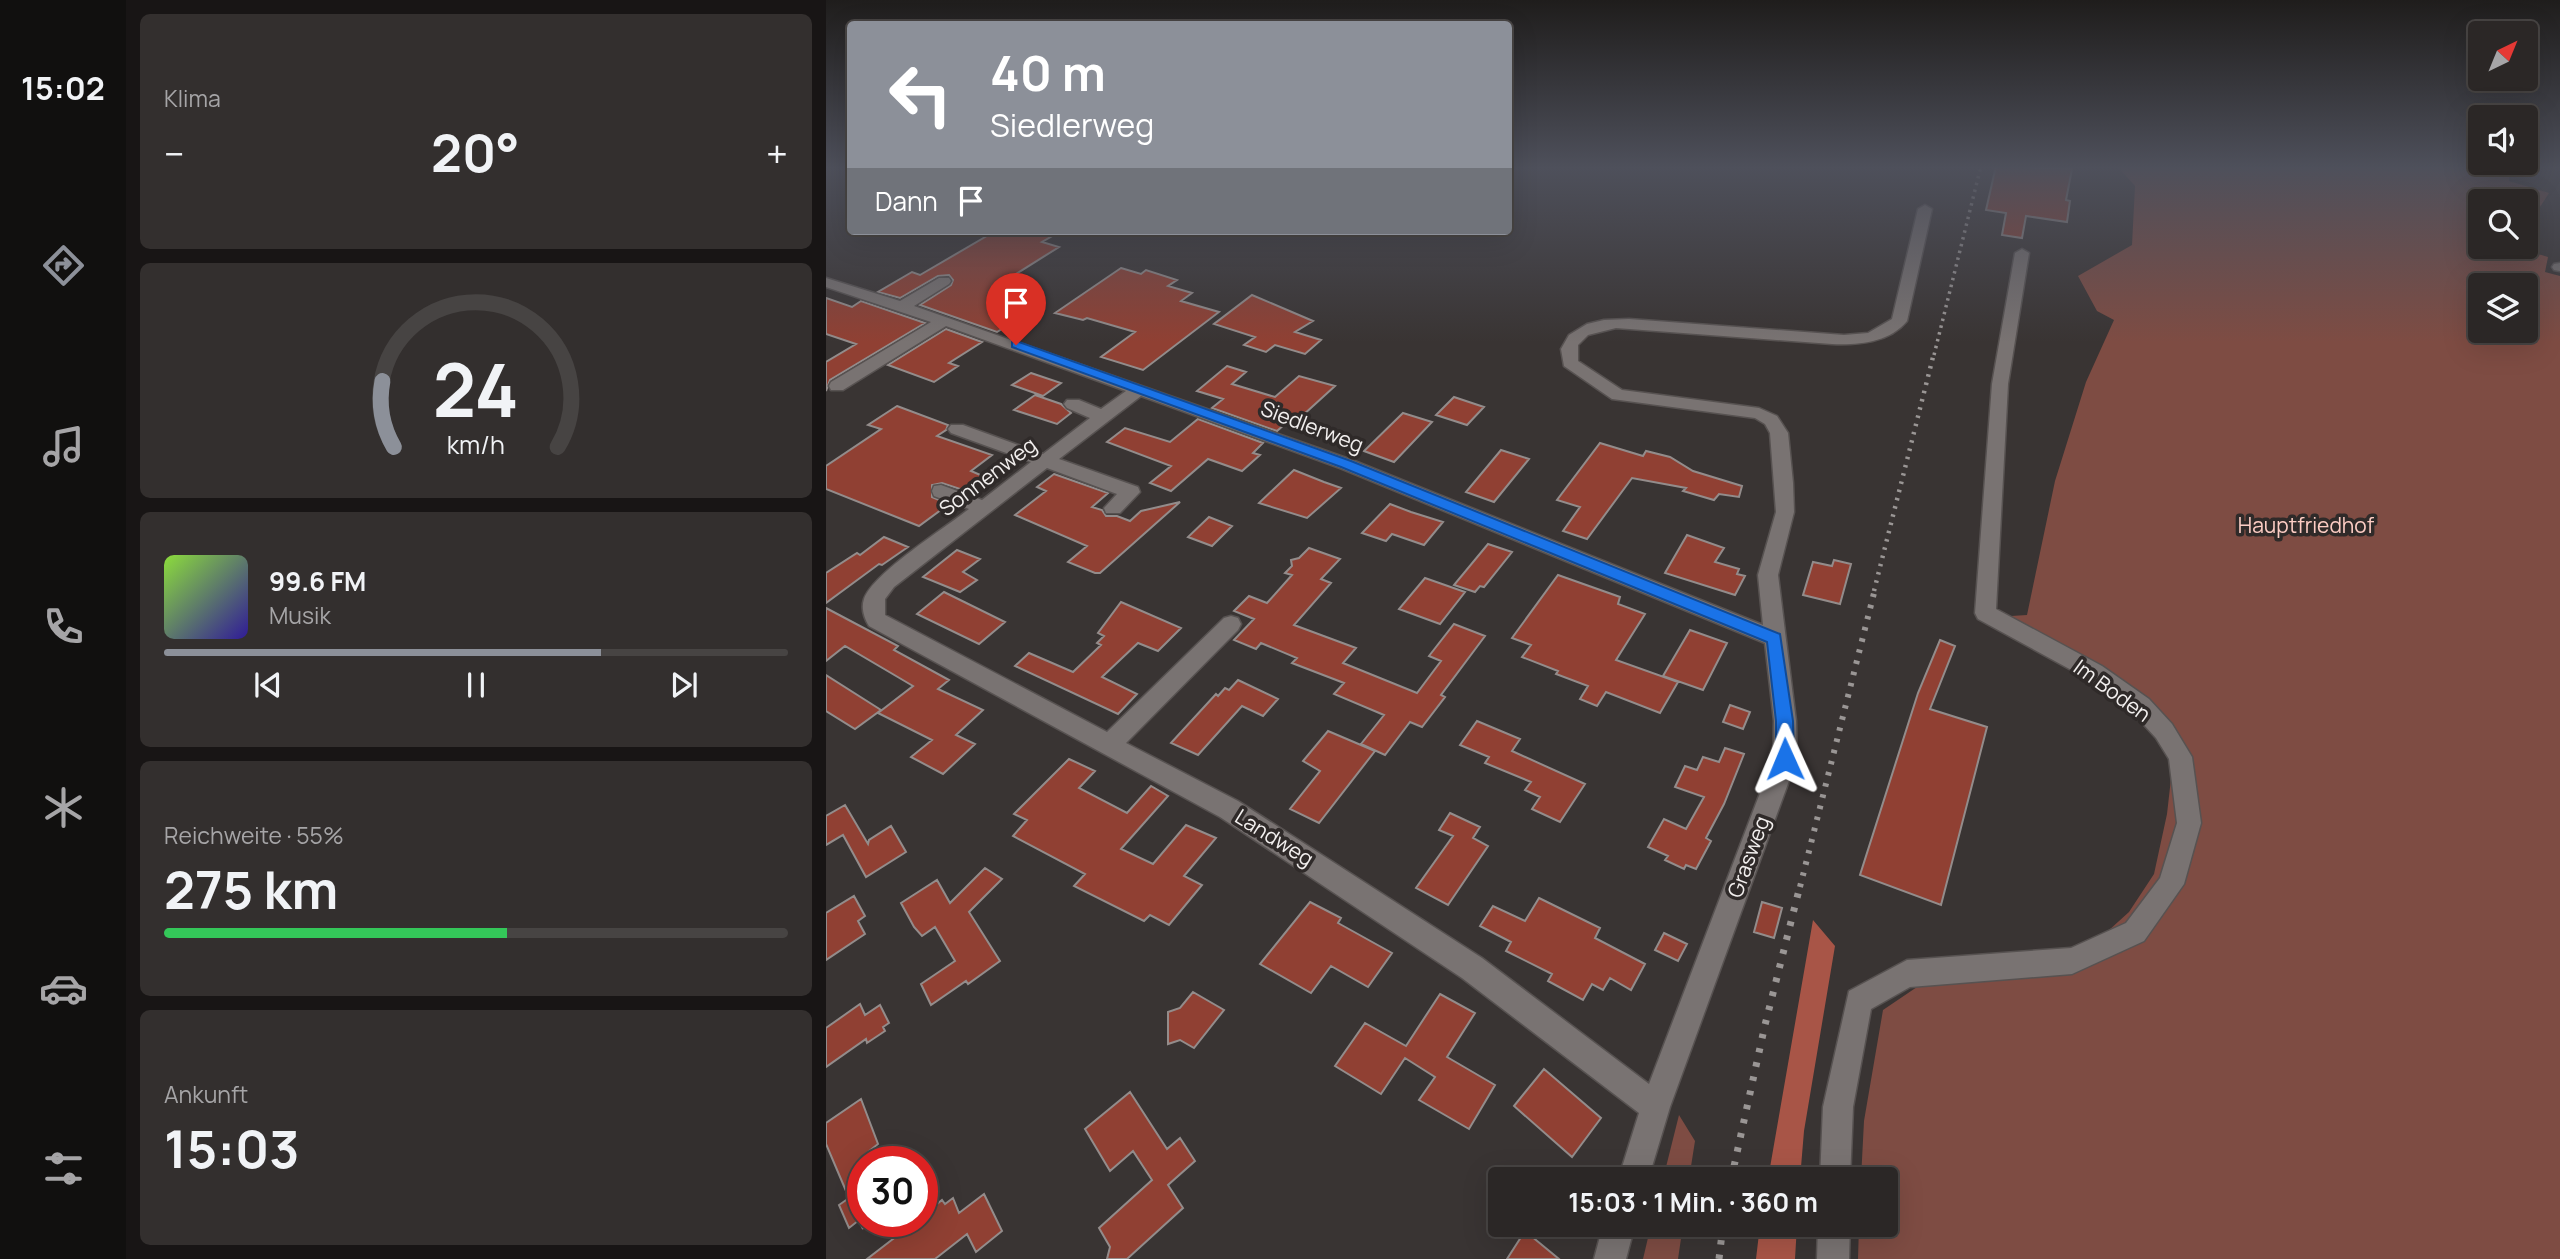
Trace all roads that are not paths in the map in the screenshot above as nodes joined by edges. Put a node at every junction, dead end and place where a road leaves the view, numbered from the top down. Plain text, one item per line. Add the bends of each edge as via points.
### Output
1 (1922, 225) edge
2 (2022, 253) dead end
3 (944, 281) dead end
4 (826, 282) edge
5 (903, 306) junction
6 (945, 320) junction
7 (840, 368) dead end
8 (857, 374) junction
9 (837, 386) dead end
10 (1139, 389) junction
11 (1073, 404) dead end
12 (1104, 416) junction
13 (957, 429) dead end
14 (1046, 462) junction
15 (941, 491) dead end
16 (984, 508) junction
17 (1113, 508) dead end
18 (872, 607) joint
19 (1231, 624) dead end
20 (1774, 638) junction
21 (1109, 745) junction
22 (1655, 1107) junction
23 (1637, 1167) edge
24 (1836, 1167) edge
25 (1616, 1237) edge
26 (1834, 1237) edge
27 (1610, 1259) edge
28 (1833, 1259) edge

1 - 20 street, Grasweg via 1899,321 1876,336 1855,340 1774,337 1627,324 1581,332 1567,351 1570,363 1618,395 1759,413 1771,420 1779,433 1785,512 1768,575
2 - 24 street, Im Boden via 2000,384 1985,613 2094,672 2141,706 2180,757 2189,823 2172,884 2135,932 2072,961 1907,974 1859,1001 1838,1107
3 - 5 street
4 - 5 street, Siedlerweg
5 - 6 street, Siedlerweg
6 - 8 street
6 - 10 street, Siedlerweg
7 - 8 street
8 - 9 street
10 - 12 street, Sonnenweg
10 - 20 street, Siedlerweg via 1358,469
11 - 12 street
12 - 14 street, Sonnenweg
13 - 14 street
14 - 16 street, Sonnenweg
14 - 17 street via 1131,492
15 - 16 street
16 - 18 street, Sonnenweg via 887,582 875,594
18 - 21 street, Landweg via 876,620
19 - 21 street
20 - 22 street, Grasweg via 1785,759
21 - 22 street, Landweg via 1224,806 1337,878 1472,968
22 - 23 street, Grasweg
25 - 27 street
26 - 28 street

